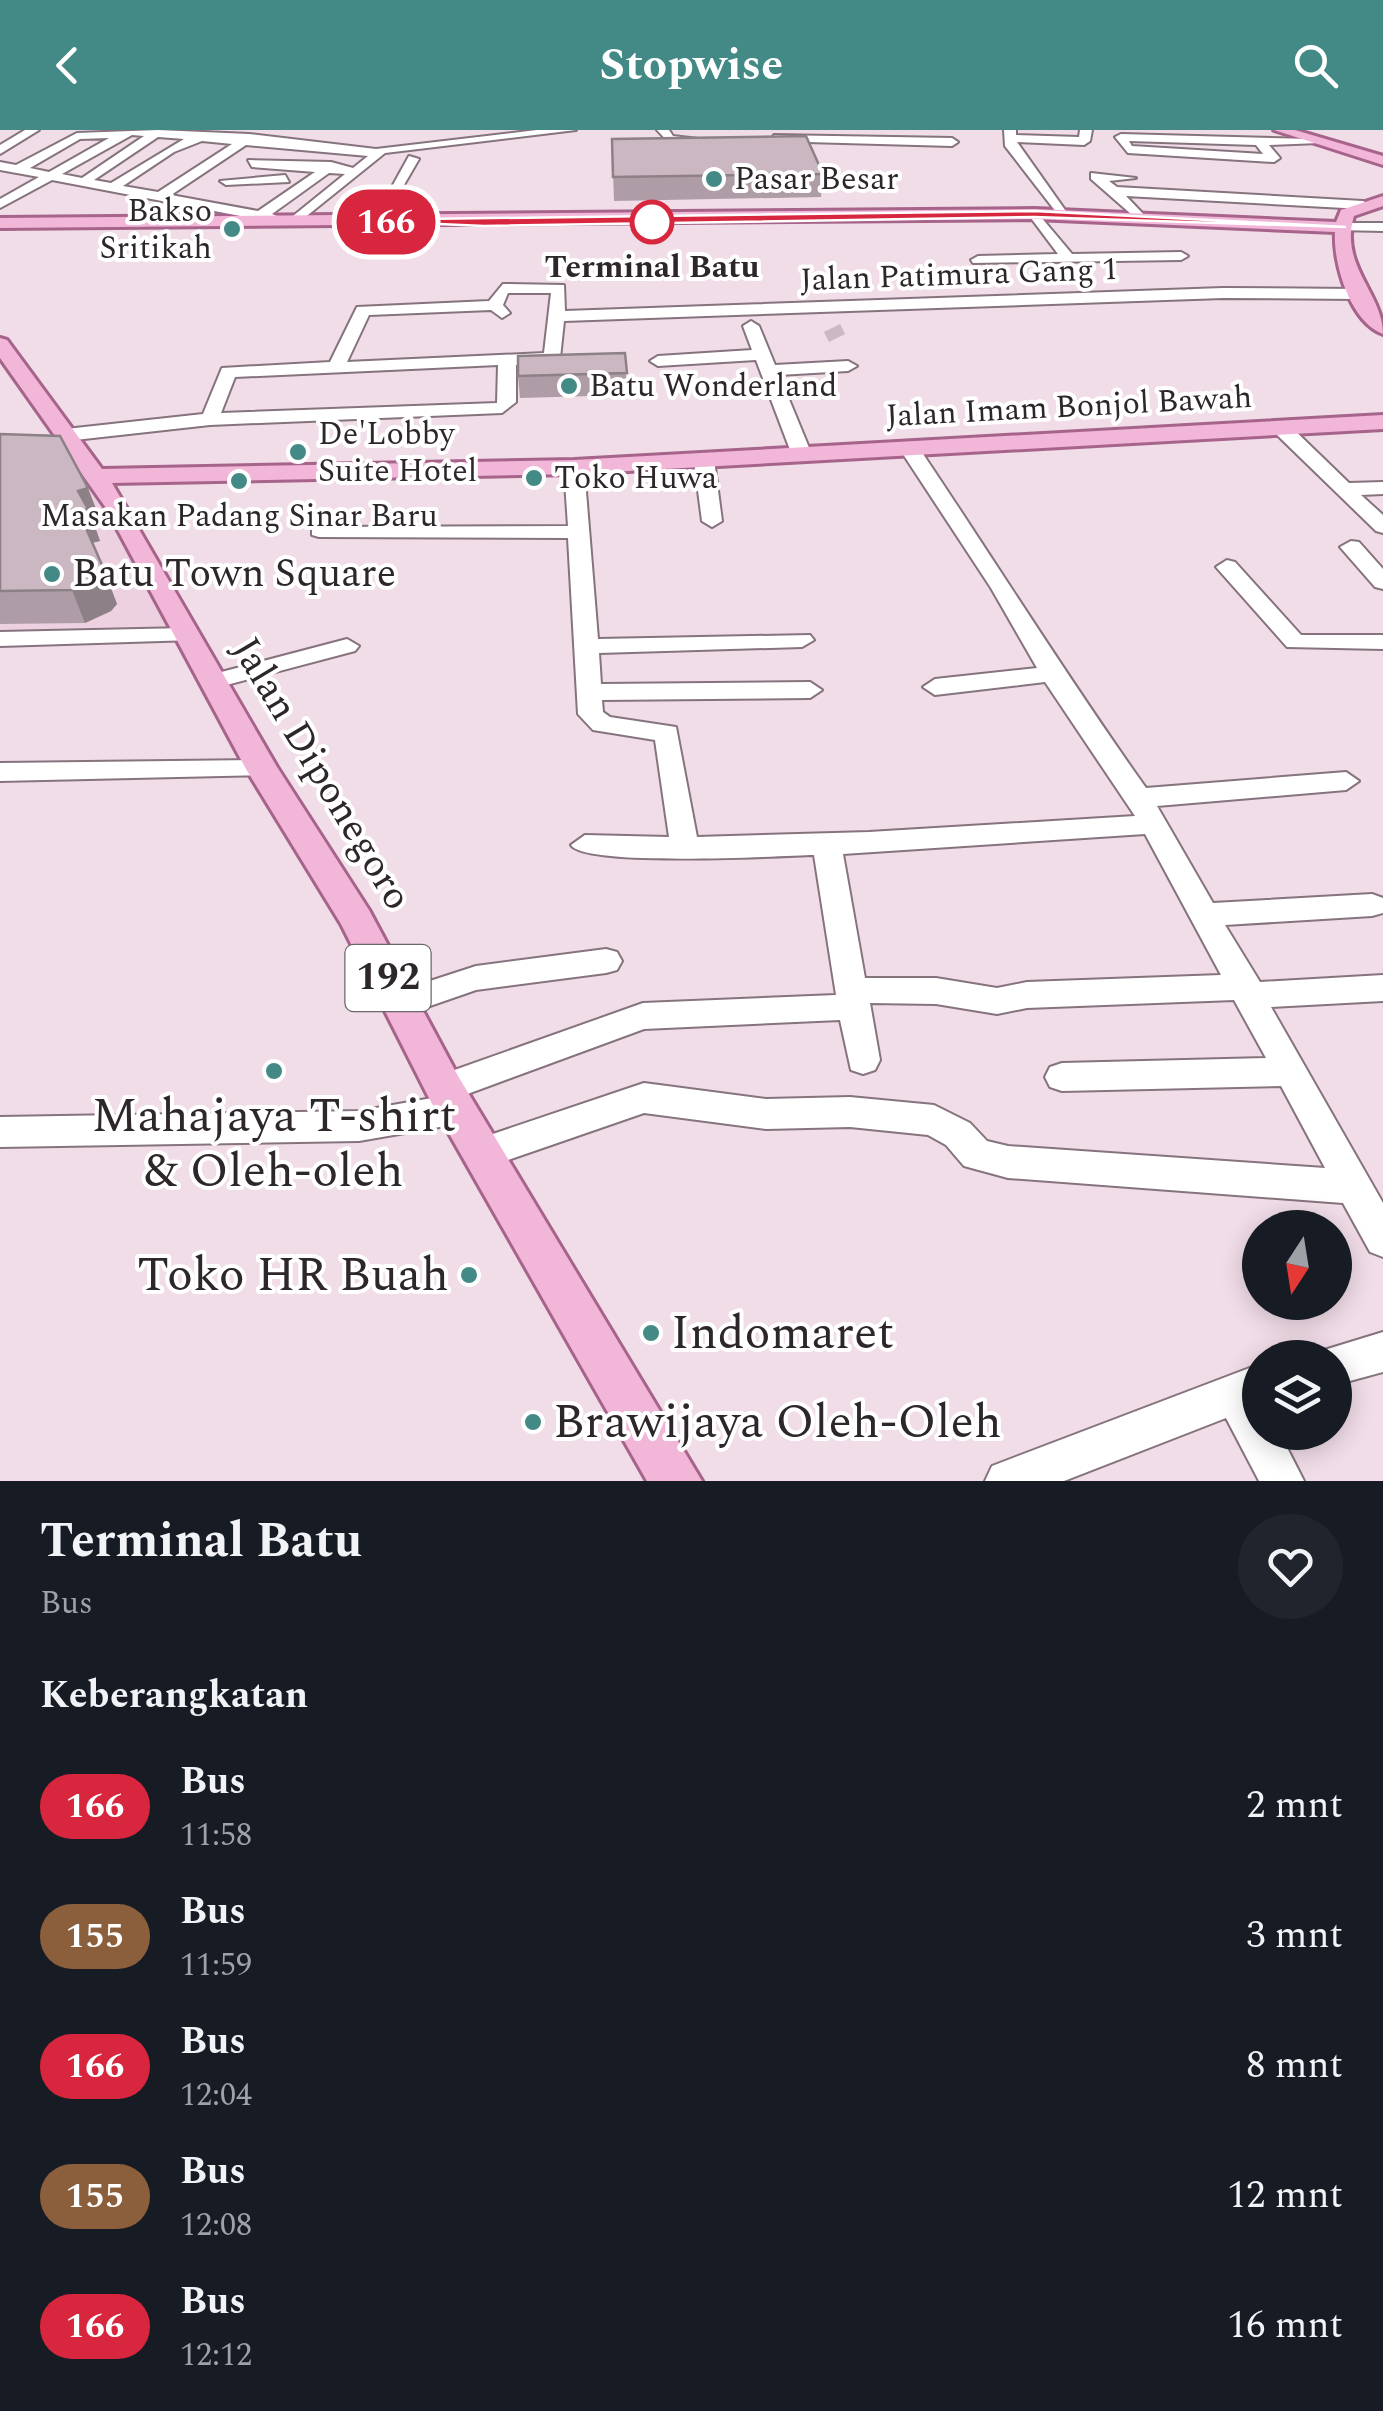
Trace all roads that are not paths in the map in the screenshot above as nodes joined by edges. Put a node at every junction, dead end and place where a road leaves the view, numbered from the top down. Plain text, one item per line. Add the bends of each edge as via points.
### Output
1 (33, 130) edge
2 (266, 130) edge
3 (300, 130) edge
4 (570, 130) edge
5 (1086, 130) edge
6 (1226, 130) edge
7 (185, 131) edge
8 (552, 131) edge
9 (127, 132) edge
10 (158, 132) edge
11 (368, 133) dead end
12 (1288, 133) edge
13 (226, 134) edge
14 (247, 134) edge
15 (811, 134) edge
16 (206, 135) junction
17 (459, 135) edge
18 (324, 136) dead end
19 (493, 136) junction
20 (925, 136) edge
21 (762, 139) edge
22 (668, 140) edge
23 (709, 140) edge
24 (781, 140) edge
25 (1011, 141) edge
26 (952, 142) dead end
27 (277, 143) junction
28 (1314, 143) junction
29 (300, 146) junction
30 (1126, 149) dead end
31 (0, 150) edge
32 (334, 150) junction
33 (490, 154) dead end
34 (374, 155) junction
35 (413, 159) junction
36 (1383, 161) edge
37 (252, 163) dead end
38 (0, 166) edge
39 (303, 167) junction
40 (330, 167) junction
41 (20, 169) junction
42 (352, 171) junction
43 (55, 175) junction
44 (1130, 178) dead end
45 (87, 180) junction
46 (226, 181) dead end
47 (116, 185) junction
48 (1114, 191) junction
49 (163, 194) junction
50 (1383, 201) edge
51 (0, 204) edge
52 (1363, 205) junction
53 (1034, 214) junction
54 (1065, 214) junction
55 (270, 216) junction
56 (1139, 216) junction
57 (378, 218) junction
58 (298, 219) junction
59 (353, 220) junction
60 (484, 221) junction
61 (0, 224) edge
62 (1341, 227) junction
63 (1383, 227) edge
64 (1181, 256) dead end
65 (1068, 258) junction
66 (978, 260) dead end
67 (1359, 294) junction
68 (560, 316) junction
69 (864, 321) dead end
70 (751, 326) junction
71 (1383, 328) edge
72 (657, 330) dead end
73 (838, 342) junction
74 (0, 344) edge
75 (658, 361) dead end
76 (507, 362) junction
77 (764, 363) junction
78 (336, 367) junction
79 (210, 419) junction
80 (1381, 423) edge
81 (1280, 427) junction
82 (66, 435) junction
83 (909, 448) junction
84 (56, 455) edge
85 (802, 455) junction
86 (704, 460) junction
87 (92, 466) junction
88 (574, 467) junction
89 (1383, 488) edge
90 (1344, 490) junction
91 (712, 521) dead end
92 (1383, 526) edge
93 (319, 531) dead end
94 (580, 532) junction
95 (1351, 547) dead end
96 (1227, 566) dead end
97 (1383, 582) edge
98 (186, 635) junction
99 (0, 639) edge
100 (802, 640) dead end
101 (1383, 642) edge
102 (347, 646) dead end
103 (586, 646) junction
104 (1052, 674) junction
105 (215, 680) junction
106 (935, 688) dead end
107 (810, 690) dead end
108 (590, 692) junction
109 (262, 769) junction
110 (0, 772) edge
111 (1346, 781) dead end
112 (1139, 798) junction
113 (1154, 824) junction
114 (586, 845) dead end
115 (827, 845) junction
116 (685, 850) junction
117 (1372, 906) dead end
118 (1208, 915) junction
119 (606, 961) dead end
120 (1383, 988) edge
121 (1249, 991) junction
122 (845, 999) junction
123 (401, 1003) junction
124 (863, 1060) dead end
125 (1292, 1072) junction
126 (1062, 1076) dead end
127 (450, 1098) junction
128 (0, 1132) edge
129 (482, 1152) junction
130 (1354, 1187) junction
131 (1383, 1239) edge
132 (1383, 1352) edge
133 (1352, 1360) edge
134 (1242, 1391) edge
135 (1270, 1450) edge
136 (676, 1481) edge
137 (1006, 1481) edge
138 (1282, 1481) edge

1 - 31 street
2 - 14 street
3 - 27 street
4 - 8 street
5 - 25 street via 1084,141
6 - 12 street
7 - 10 street
7 - 16 street
8 - 19 street
9 - 10 street
9 - 41 street via 77,136
9 - 43 street
10 - 45 street
11 - 32 street
12 - 28 main road
13 - 14 street
13 - 16 street
14 - 27 street
14 - 49 street
15 - 20 street
15 - 24 street
16 - 47 street via 170,149
17 - 19 street
17 - 34 street
17 - 35 street via 443,158
18 - 29 street
19 - 33 street
20 - 26 street
21 - 24 street
22 - 23 street
25 - 54 street
27 - 29 street
28 - 30 street via 1262,144 1274,158
28 - 36 main road
29 - 32 street
32 - 34 street
34 - 35 street
34 - 42 street
35 - 57 street
37 - 39 street
38 - 41 street
39 - 40 street
39 - 46 street via 279,182
40 - 42 street
40 - 55 street
41 - 43 street
42 - 58 street
43 - 45 street
43 - 51 street
44 - 48 street via 1095,176
45 - 47 street
47 - 49 street
48 - 52 street
48 - 56 street
49 - 55 street
50 - 52 main road
52 - 62 main road via 1347,213
53 - 54 main road
53 - 60 main road
53 - 65 street
54 - 56 main road
55 - 58 main road
55 - 61 main road
56 - 62 main road
57 - 59 main road
57 - 60 main road
58 - 59 main road
59 - 60 main road
62 - 63 street
62 - 67 main road
64 - 65 street
65 - 66 street
67 - 68 street, Jalan Patimura Gang 1
67 - 71 main road via 1364,310
68 - 76 street via 552,358
68 - 78 street via 556,287 503,289 499,309 363,310
69 - 73 street
70 - 72 street
70 - 73 street
70 - 77 street
73 - 77 street
74 - 82 main road, 192
75 - 77 street
76 - 78 street
76 - 79 street via 502,408
77 - 85 street
78 - 79 street via 226,372
79 - 82 street
80 - 81 main road, Jalan Imam Bonjol Bawah
81 - 83 main road, Jalan Imam Bonjol Bawah
81 - 90 street
82 - 87 main road, 192
83 - 85 main road, Jalan Imam Bonjol Bawah
83 - 104 street
84 - 87 street
85 - 86 main road, Jalan Imam Bonjol Bawah
86 - 88 main road, Jalan Imam Bonjol Bawah
86 - 91 street
87 - 88 main road, Jalan Imam Bonjol Bawah
87 - 98 main road, Jalan Diponegoro / 192
88 - 94 street
89 - 90 street
90 - 92 street
93 - 94 street
94 - 103 street
95 - 97 street
96 - 101 street via 1294,642
98 - 99 street
98 - 105 main road, Jalan Diponegoro / 192
100 - 103 street
102 - 105 street
103 - 108 street
104 - 106 street
104 - 112 street
105 - 109 main road, Jalan Diponegoro / 192
107 - 108 street
108 - 116 street via 596,722 656,729 671,739
109 - 110 street
109 - 123 main road, Jalan Diponegoro / 192
111 - 112 street
112 - 113 street
113 - 115 street
113 - 118 street
114 - 116 street
115 - 116 street
115 - 122 street
117 - 118 street
118 - 121 street
119 - 123 street via 441,985
120 - 121 street
121 - 122 street via 1007,1001 936,991
121 - 125 street
122 - 124 street
122 - 127 street via 643,1016
123 - 127 main road, Jalan Diponegoro / 192
125 - 126 street
125 - 130 street
127 - 128 street via 359,1126
127 - 129 main road, Jalan Diponegoro / 192
129 - 130 street via 644,1098 766,1114 934,1120 977,1154 1008,1162
129 - 136 main road, Jalan Diponegoro / 192
130 - 131 street
132 - 133 street
134 - 137 street
135 - 138 street

